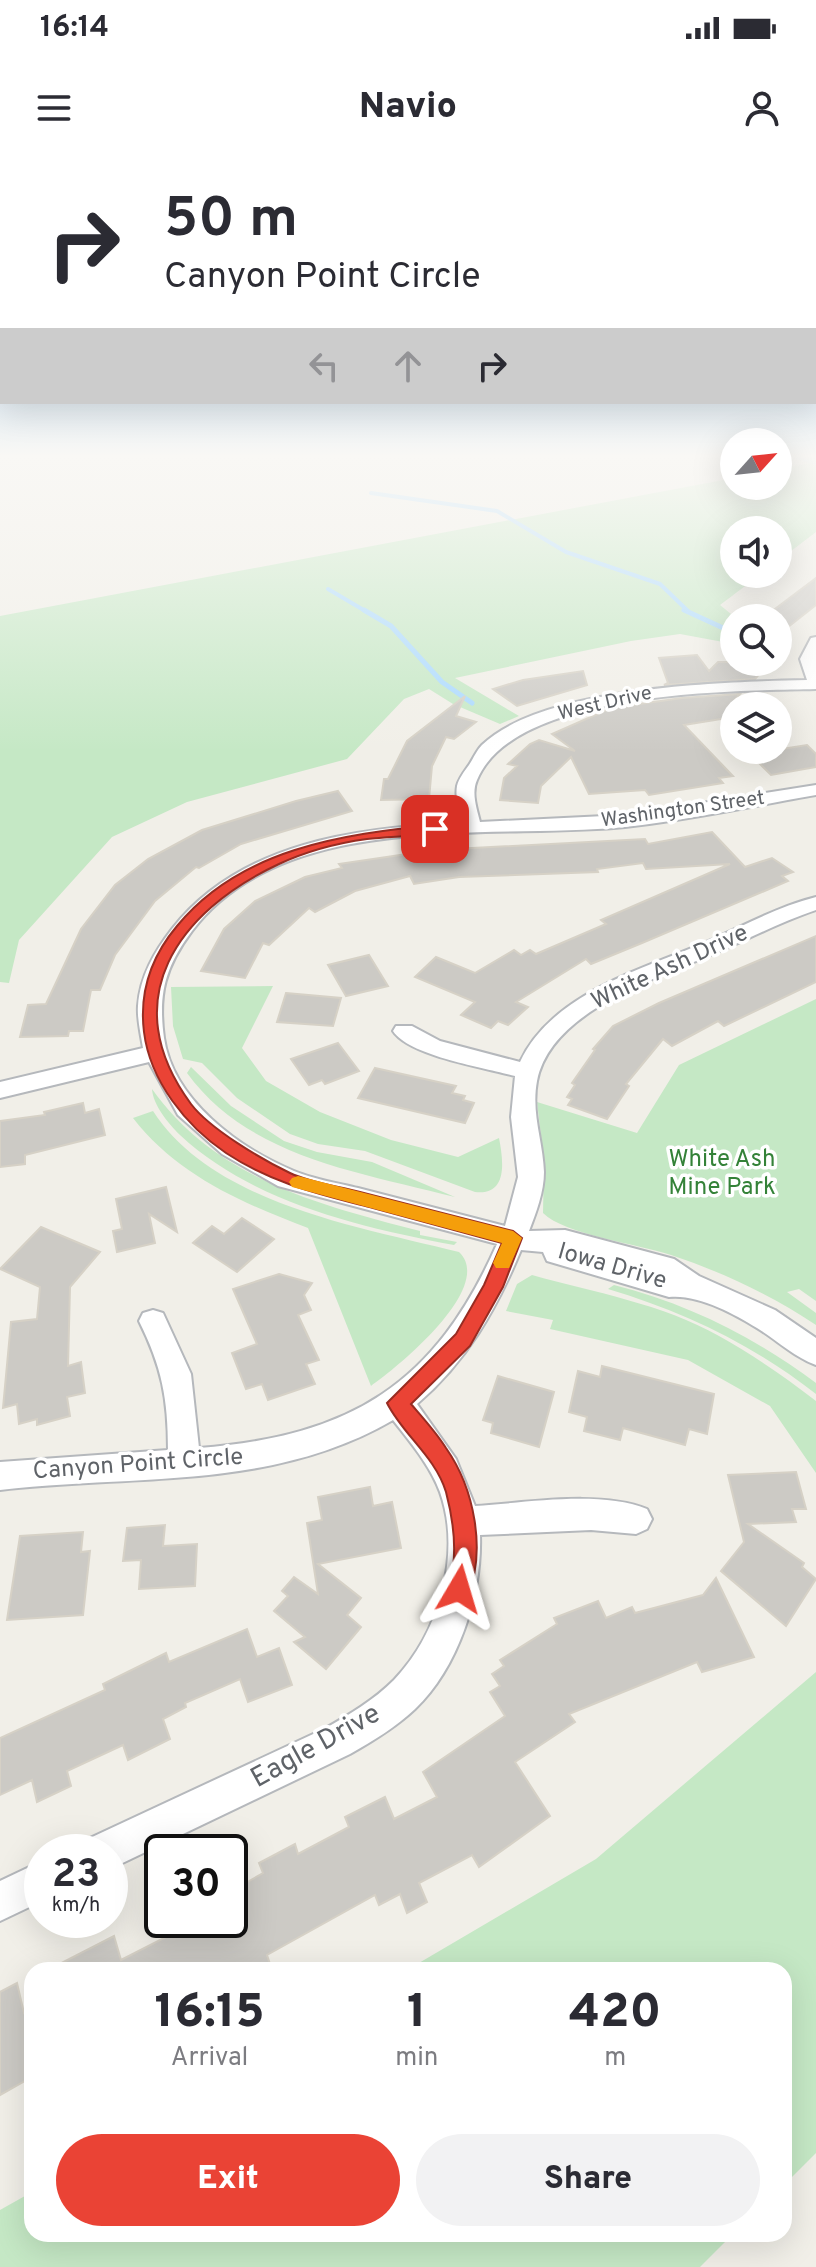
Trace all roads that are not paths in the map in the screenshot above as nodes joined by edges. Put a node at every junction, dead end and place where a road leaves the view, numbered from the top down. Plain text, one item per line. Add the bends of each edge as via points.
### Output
1 (816, 641) edge
2 (816, 684) edge
3 (816, 790) edge
4 (472, 827) junction
5 (816, 903) edge
6 (404, 1031) dead end
7 (155, 1053) junction
8 (528, 1072) junction
9 (0, 1090) edge
10 (524, 1240) junction
11 (153, 1321) dead end
12 (816, 1353) edge
13 (398, 1403) junction
14 (184, 1466) junction
15 (0, 1476) edge
16 (636, 1519) dead end
17 (463, 1521) junction
18 (128, 1841) edge
19 (24, 1890) edge
20 (0, 1901) edge

1 - 2 street via 808,659
2 - 4 street, West Drive via 674,689 537,720 499,739 472,769 466,798
3 - 4 street, Washington Street via 625,821
4 - 7 street, Washington Street via 364,836 278,860 239,879 199,908 162,956 149,1005
5 - 8 street, White Ash Drive via 590,1004 540,1047
6 - 8 street via 432,1046
7 - 9 street
7 - 10 street, Iowa Drive via 186,1109 231,1148 287,1179
8 - 10 street, White Ash Drive via 522,1117 531,1175
10 - 12 street, Iowa Drive via 638,1279 689,1284 765,1318
10 - 13 street, Canyon Point Circle via 463,1340
11 - 14 street via 180,1381
13 - 14 street, Canyon Point Circle via 299,1445
13 - 17 street, Eagle Drive via 440,1456 456,1489
14 - 15 street, Canyon Point Circle
16 - 17 street via 591,1515
17 - 18 street, Eagle Drive via 465,1567 447,1633 405,1694 382,1714 311,1754
19 - 20 street

